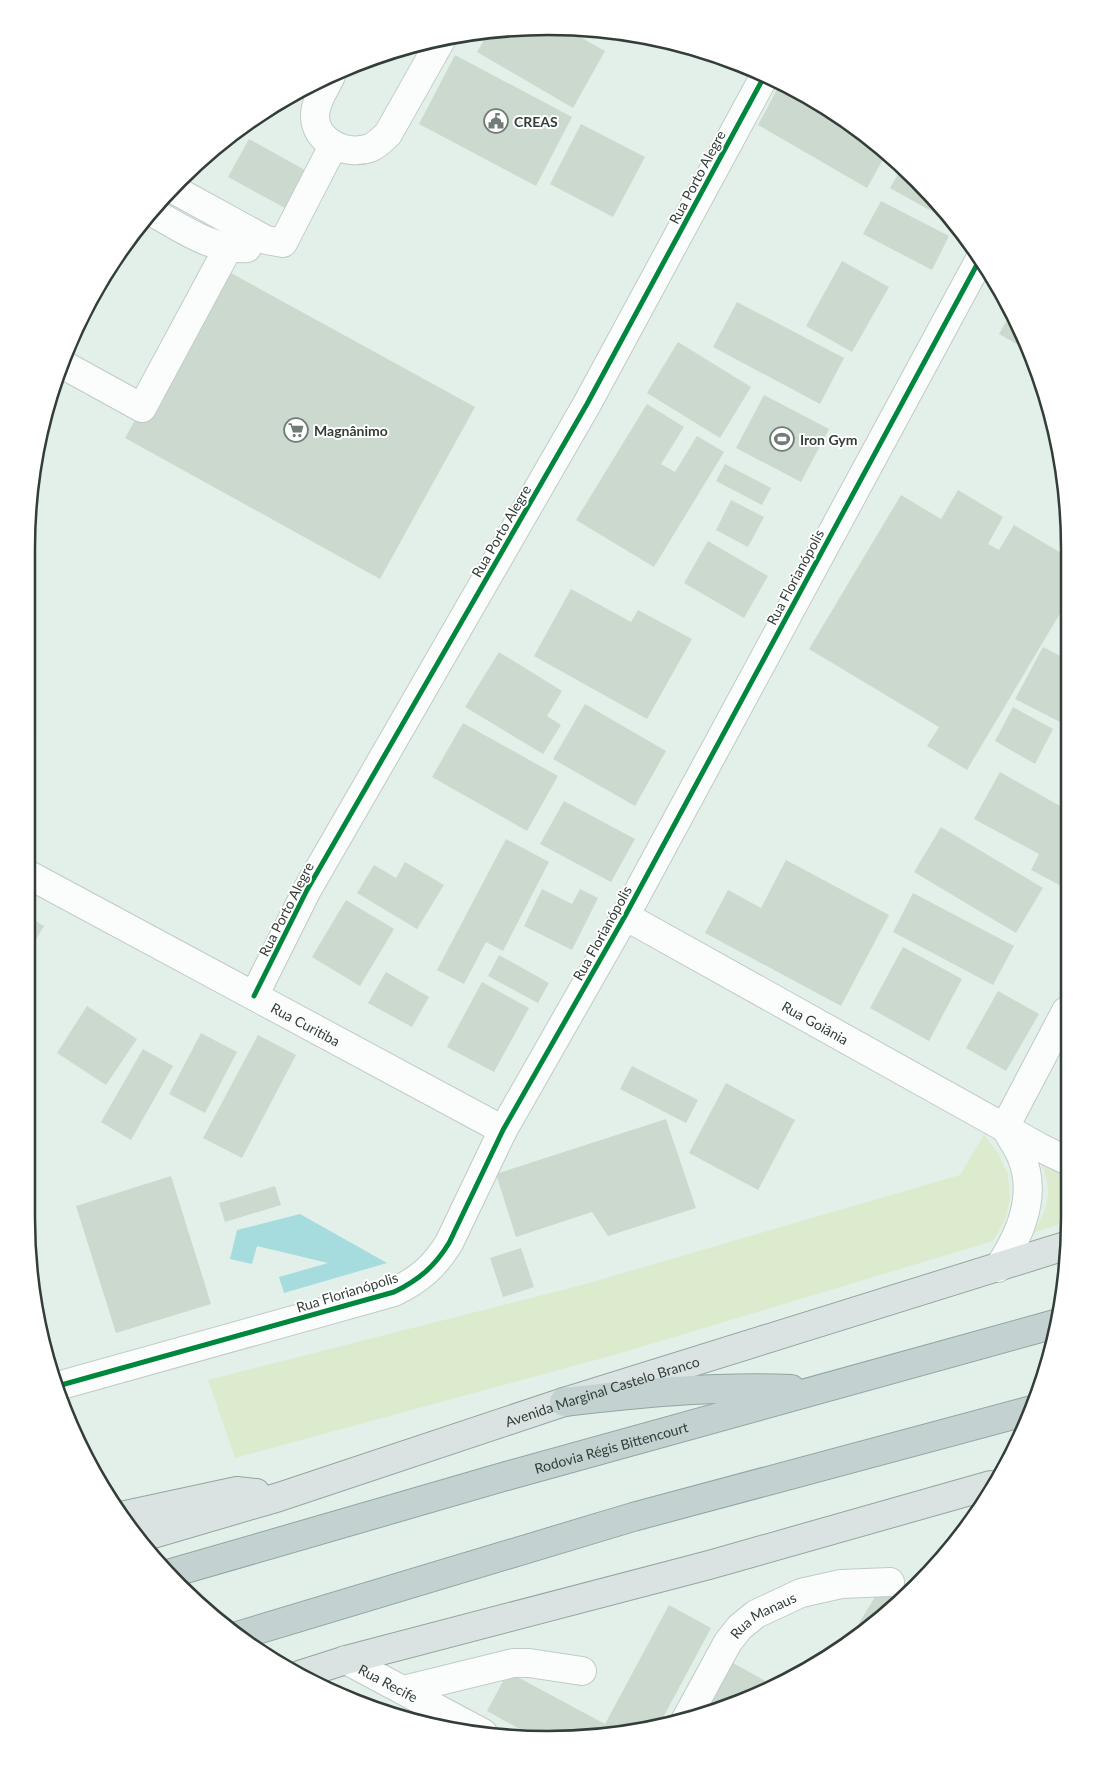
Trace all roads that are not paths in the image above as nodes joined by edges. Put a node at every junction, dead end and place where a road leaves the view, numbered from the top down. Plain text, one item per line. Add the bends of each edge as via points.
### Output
1 (437, 47) edge
2 (761, 82) edge
3 (326, 86) edge
4 (333, 146) junction
5 (179, 192) edge
6 (158, 215) edge
7 (266, 240) junction
8 (228, 248) junction
9 (976, 266) edge
10 (68, 367) edge
11 (35, 878) edge
12 (625, 916) junction
13 (254, 996) junction
14 (1061, 1021) edge
15 (1005, 1127) junction
16 (503, 1130) junction
17 (1061, 1157) edge
18 (1060, 1248) edge
19 (998, 1268) junction
20 (1049, 1326) edge
21 (91, 1377) junction
22 (63, 1385) edge
23 (817, 1390) junction
24 (66, 1392) edge
25 (564, 1402) junction
26 (1023, 1413) edge
27 (985, 1487) edge
28 (279, 1497) junction
29 (129, 1514) edge
30 (146, 1536) edge
31 (176, 1572) edge
32 (890, 1582) dead end
33 (247, 1633) edge
34 (346, 1660) junction
35 (582, 1671) dead end
36 (309, 1672) edge
37 (403, 1690) junction
38 (690, 1711) edge
39 (469, 1725) edge

1 - 4 street via 388,134 379,143 361,150
2 - 13 street, Rua Porto Alegre via 587,404 307,890
3 - 4 street via 316,107 315,118 325,140
4 - 7 street via 283,244
5 - 7 street
6 - 8 street via 200,238
7 - 8 street via 247,248
8 - 10 street via 142,408
9 - 12 street, Rua Florianópolis
11 - 13 street, Rua Curitiba
12 - 15 street, Rua Goiânia
12 - 16 street, Rua Florianópolis
13 - 16 street, Rua Curitiba
14 - 15 street
15 - 17 street, Rua Goiânia
15 - 19 street via 1022,1157 1028,1194 1016,1239
16 - 21 street, Rua Florianópolis via 450,1243 419,1278 394,1292
18 - 19 main road, Avenida Marginal Castelo Branco
19 - 25 main road, Avenida Marginal Castelo Branco
20 - 23 highway, Rodovia Régis Bittencourt
21 - 22 street, Rua Florianópolis
21 - 24 street
23 - 25 highway via 711,1388
23 - 31 highway, Rodovia Régis Bittencourt
25 - 28 main road, Avenida Marginal Castelo Branco
26 - 33 highway via 633,1517
27 - 34 main road via 709,1565
28 - 29 main road via 237,1490
28 - 30 main road, Avenida Marginal Castelo Branco
32 - 38 street, Rua Manaus via 841,1584 801,1593 756,1614 728,1642
34 - 36 main road
34 - 37 street, Rua Recife
35 - 37 street via 512,1663
37 - 39 street, Rua Recife

